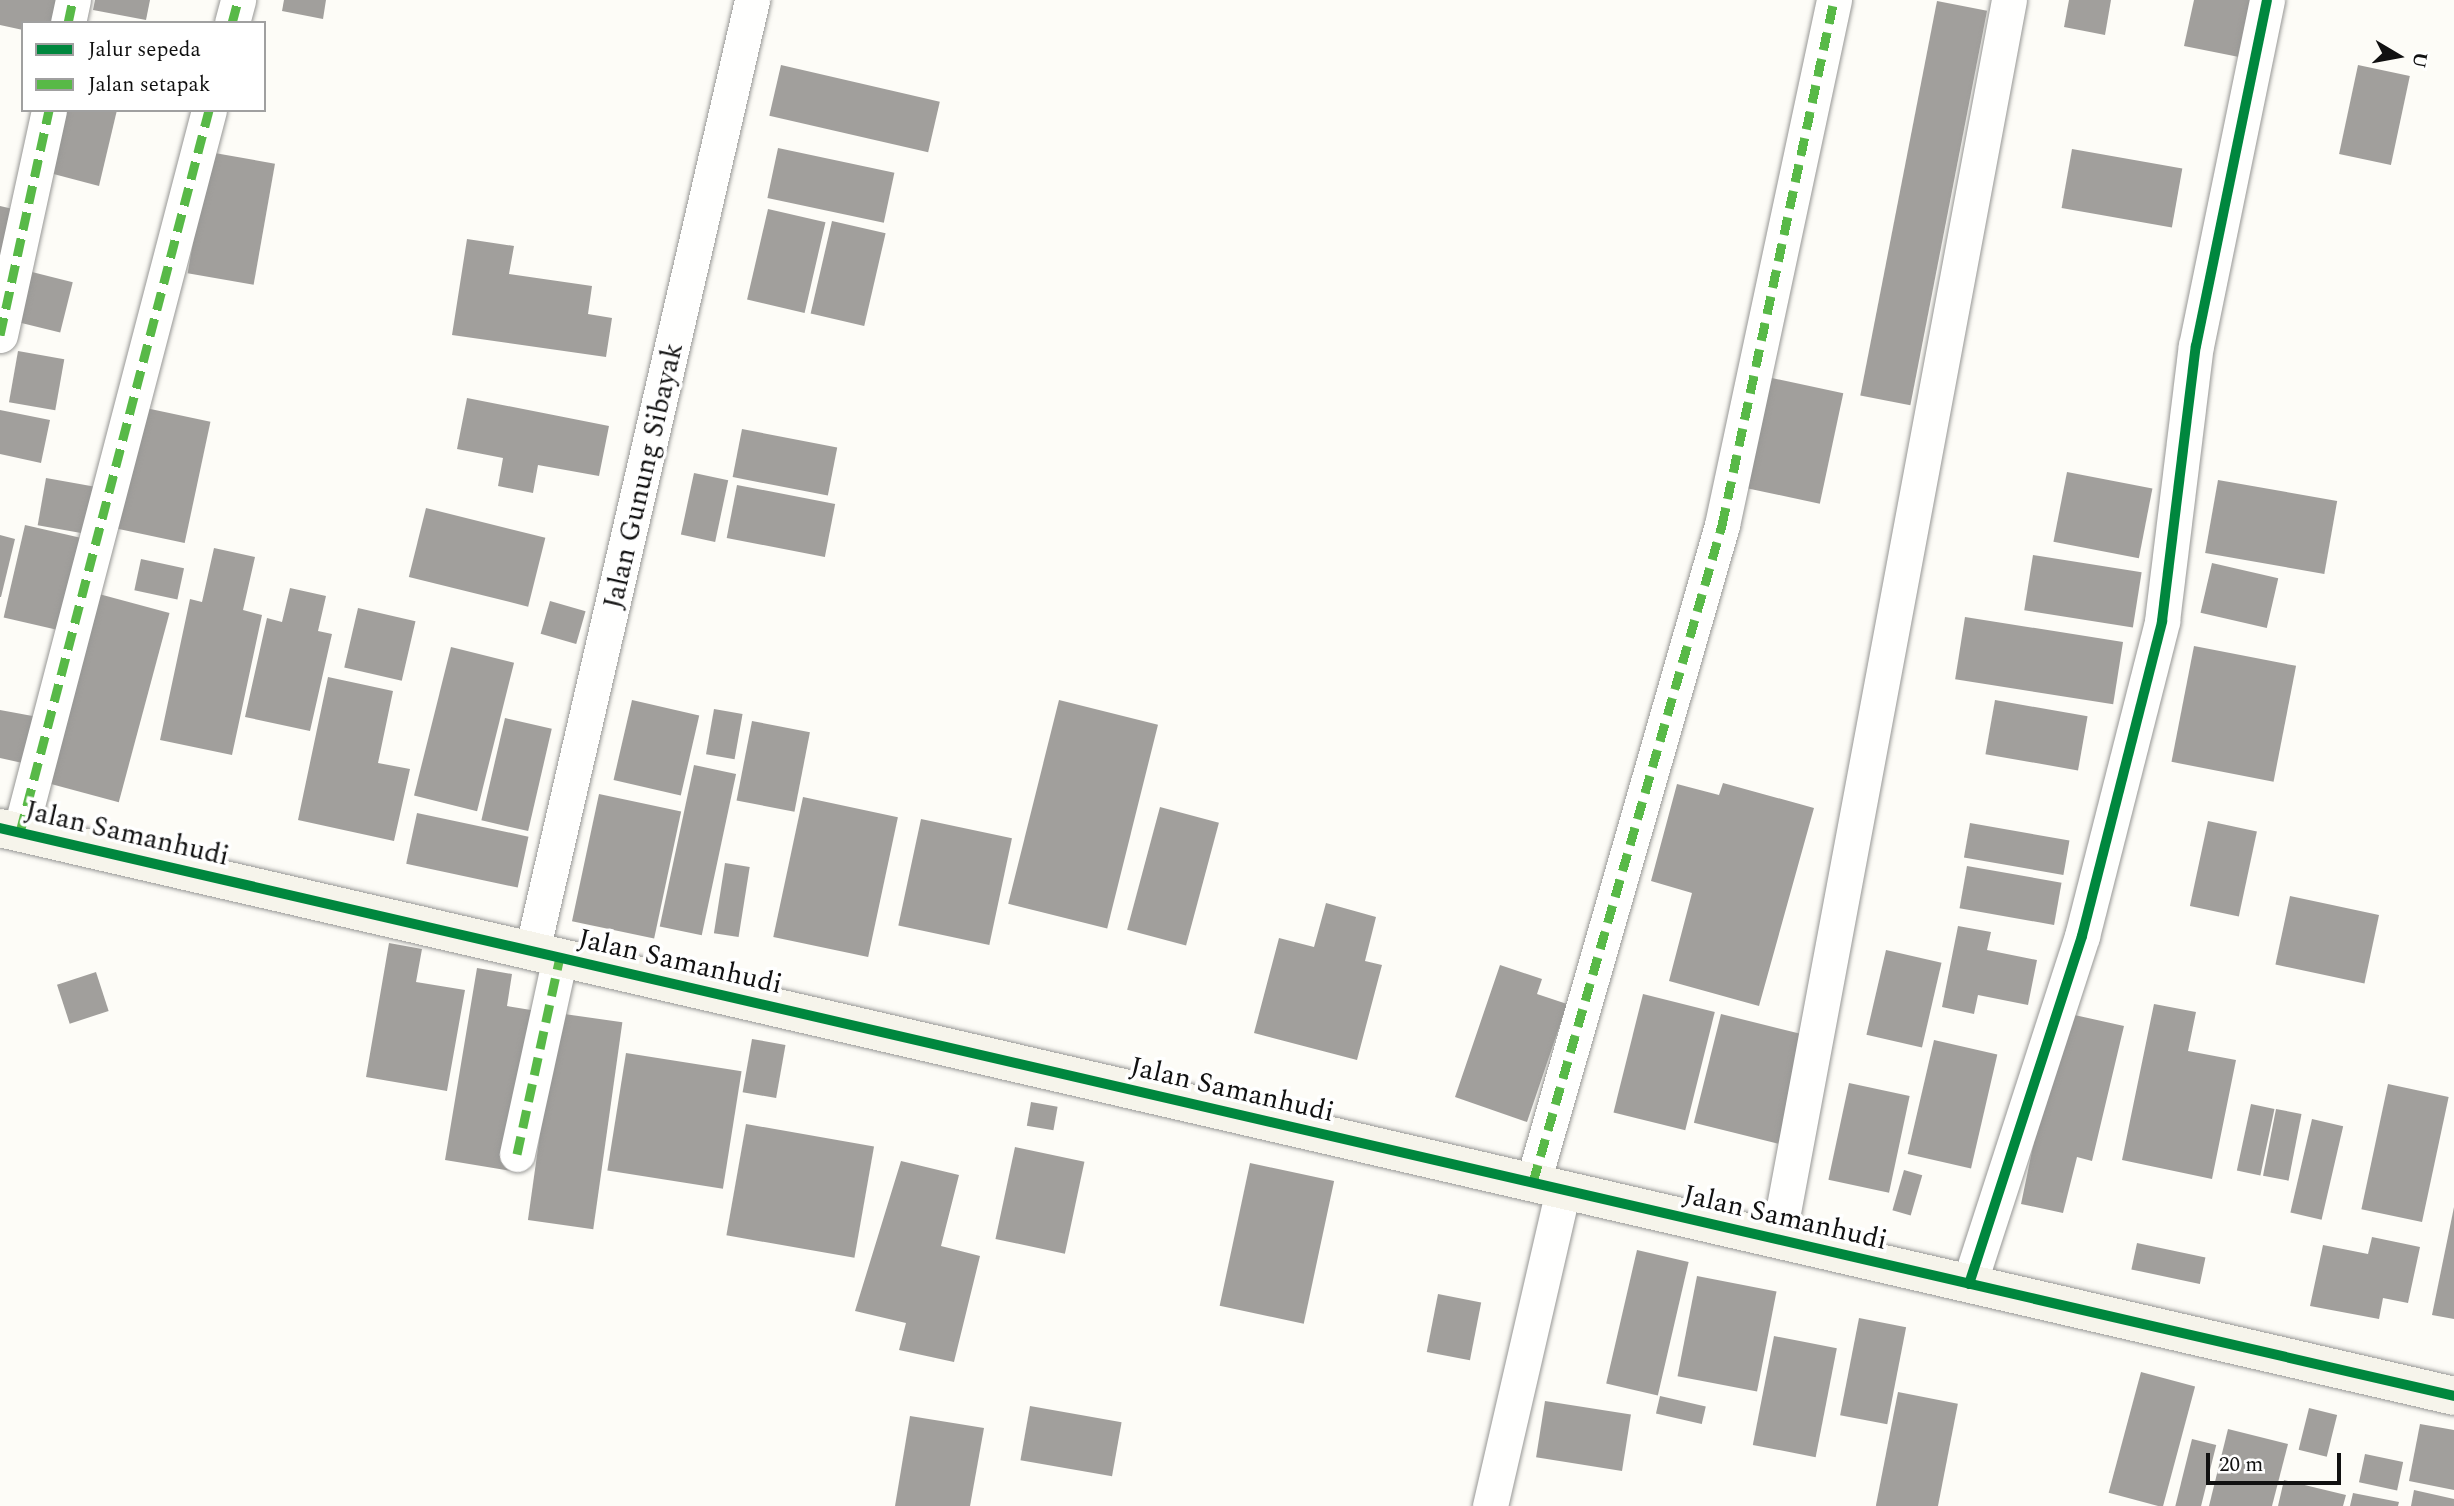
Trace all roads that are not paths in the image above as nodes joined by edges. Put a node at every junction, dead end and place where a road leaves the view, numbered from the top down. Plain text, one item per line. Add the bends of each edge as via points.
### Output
1 (73, 0) edge
2 (238, 0) edge
3 (752, 0) edge
4 (1834, 0) edge
5 (2009, 0) edge
6 (2267, 0) edge
7 (68, 21) edge
8 (233, 21) edge
9 (49, 112) edge
10 (208, 112) edge
11 (0, 335) edge
12 (10, 830) edge
13 (546, 954) junction
14 (517, 1154) dead end
15 (1548, 1186) junction
16 (1778, 1239) junction
17 (1969, 1284) junction
18 (2454, 1396) edge
19 (1490, 1506) edge

1 - 7 street
2 - 8 street
3 - 13 street, Jalan Gunung Sibayak
4 - 15 street via 1722,525
5 - 16 street
6 - 17 street via 2196,346 2162,621 2082,936
9 - 11 street
10 - 12 street
12 - 13 street, Jalan Samanhudi
13 - 14 street, Jalan Gunung Sibayak
13 - 15 street, Jalan Samanhudi
15 - 16 street, Jalan Samanhudi
15 - 19 street
16 - 17 street, Jalan Samanhudi
17 - 18 street, Jalan Samanhudi

